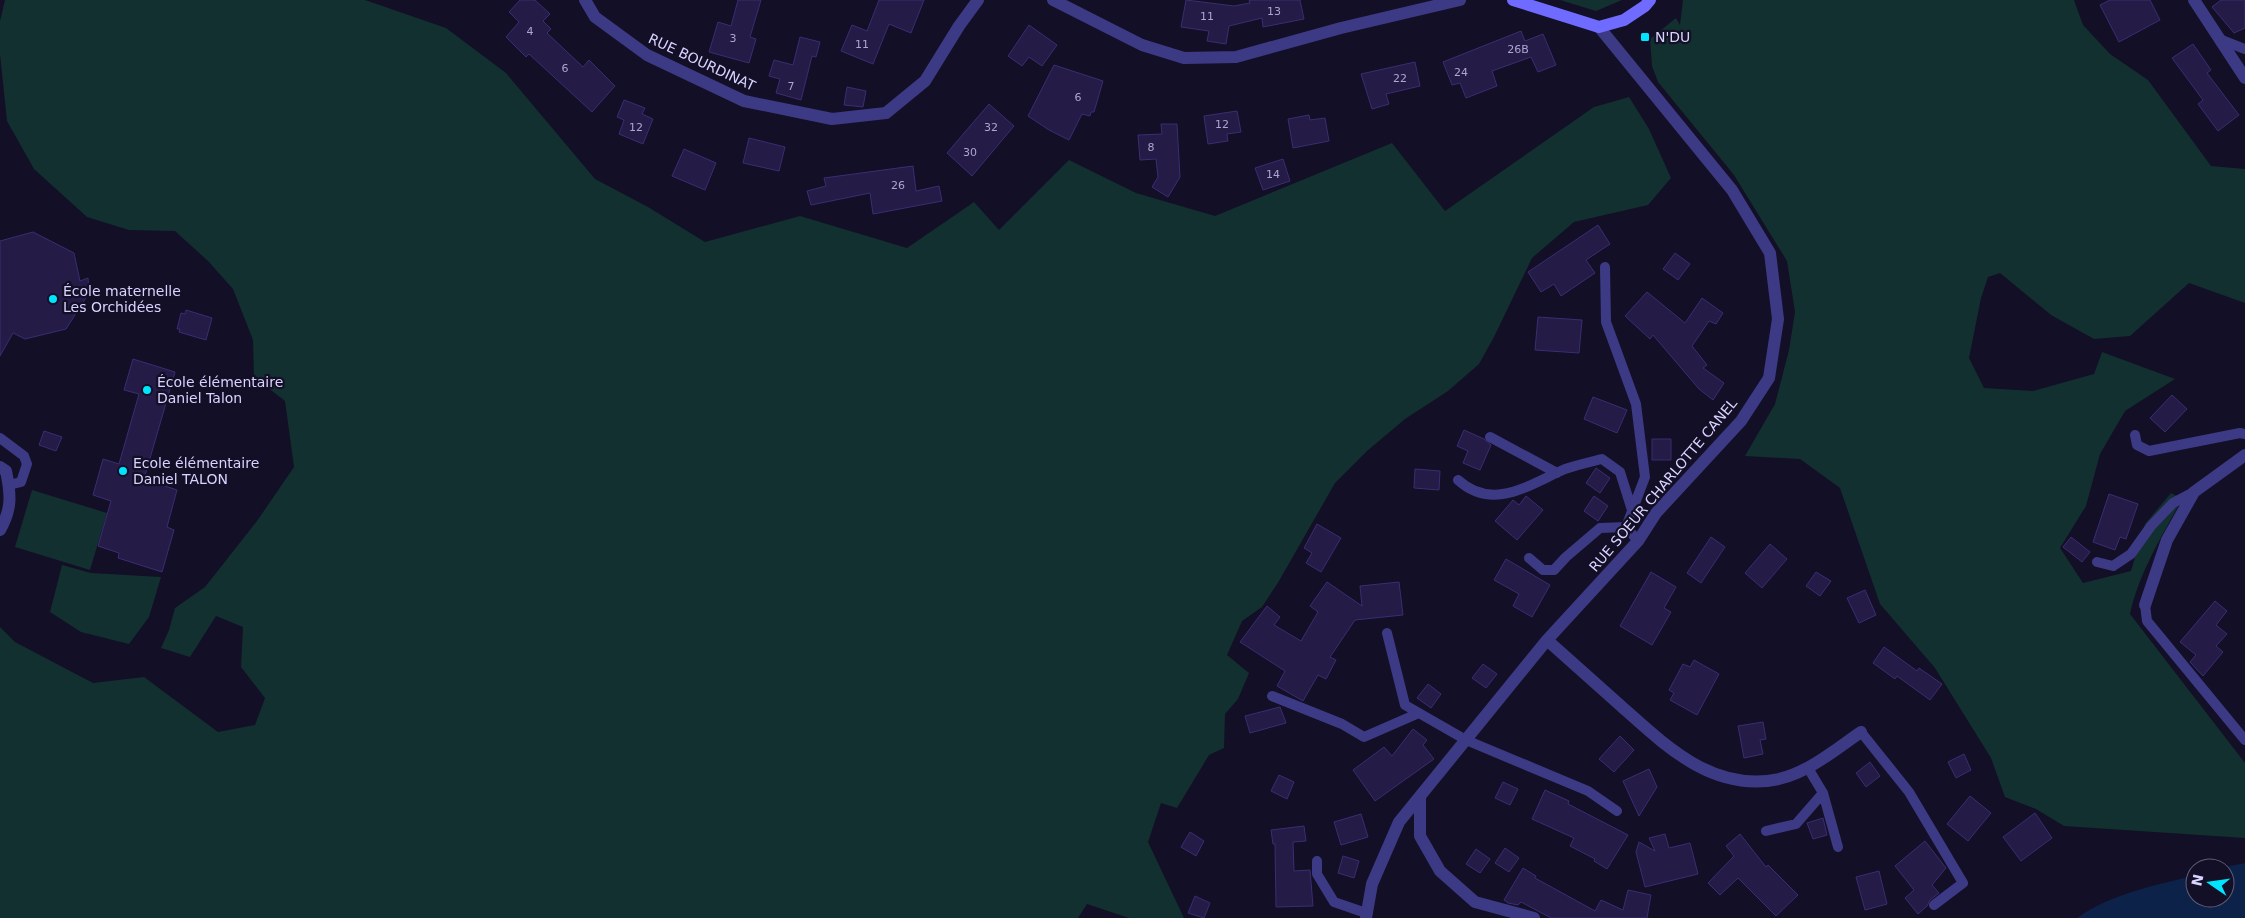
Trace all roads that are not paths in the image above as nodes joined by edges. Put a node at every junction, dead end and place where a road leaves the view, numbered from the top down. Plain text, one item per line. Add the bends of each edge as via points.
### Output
1 (585, 0) edge
2 (978, 0) edge
3 (1053, 0) edge
4 (1460, 0) edge
5 (1514, 0) edge
6 (1650, 0) edge
7 (2194, 0) edge
8 (1599, 27) junction
9 (2219, 39) junction
10 (2245, 48) edge
11 (2245, 78) edge
12 (1605, 267) dead end
13 (2245, 434) edge
14 (2135, 435) dead end
15 (1490, 437) dead end
16 (0, 438) edge
17 (2245, 455) edge
18 (0, 467) edge
19 (1557, 473) junction
20 (1458, 480) dead end
21 (9, 485) junction
22 (2194, 492) junction
23 (1632, 510) junction
24 (1626, 527) junction
25 (0, 530) edge
26 (1638, 541) junction
27 (1529, 558) dead end
28 (2097, 562) dead end
29 (2145, 605) joint
30 (1387, 633) dead end
31 (1547, 640) junction
32 (1272, 696) dead end
33 (1419, 713) junction
34 (1861, 732) joint
35 (1466, 740) junction
36 (2245, 740) edge
37 (1808, 768) junction
38 (1823, 793) junction
39 (1420, 797) junction
40 (1617, 811) dead end
41 (1766, 832) dead end
42 (1838, 847) dead end
43 (1317, 861) dead end
44 (1934, 905) dead end
45 (1366, 916) edge
46 (1534, 918) edge

1 - 2 street, RUE BOURDINAT via 595,17 647,55 744,101 832,119 886,113 925,81
3 - 4 street via 1142,45 1184,58 1236,56
5 - 8 street
6 - 8 street via 1624,20
7 - 9 street
8 - 26 street, RUE SOEUR CHARLOTTE CANEL via 1732,190 1770,253 1778,319 1769,378 1740,421 1656,513
9 - 10 lane
9 - 11 street
12 - 23 lane via 1606,322 1636,404 1645,477
13 - 14 lane via 2149,451 2137,445
15 - 19 lane
16 - 21 lane via 24,456 27,464 21,482
17 - 22 street
18 - 21 street via 6,471
19 - 20 lane via 1503,496 1483,494
19 - 23 lane via 1602,459 1620,472
21 - 25 street via 9,514
22 - 28 lane via 2173,503 2131,554 2113,566
22 - 29 street via 2167,540
23 - 24 lane
24 - 26 lane
24 - 27 lane via 1600,528 1554,570 1543,570
26 - 31 street, RUE SOEUR CHARLOTTE CANEL
29 - 36 lane via 2147,621
30 - 33 lane via 1405,704
31 - 35 street, RUE SOEUR CHARLOTTE CANEL
31 - 37 street via 1669,748 1701,769 1741,782 1779,779
32 - 33 lane via 1342,724 1364,737
33 - 35 lane
34 - 37 street
34 - 44 lane via 1909,792 1963,883
35 - 39 street, RUE SOEUR CHARLOTTE CANEL
35 - 40 lane via 1588,791
37 - 38 lane
38 - 41 lane via 1796,824
38 - 42 lane
39 - 45 street, RUE SOEUR CHARLOTTE CANEL via 1399,822 1372,884
39 - 46 street via 1420,836 1440,871 1475,902
43 - 45 lane via 1317,874 1334,902

